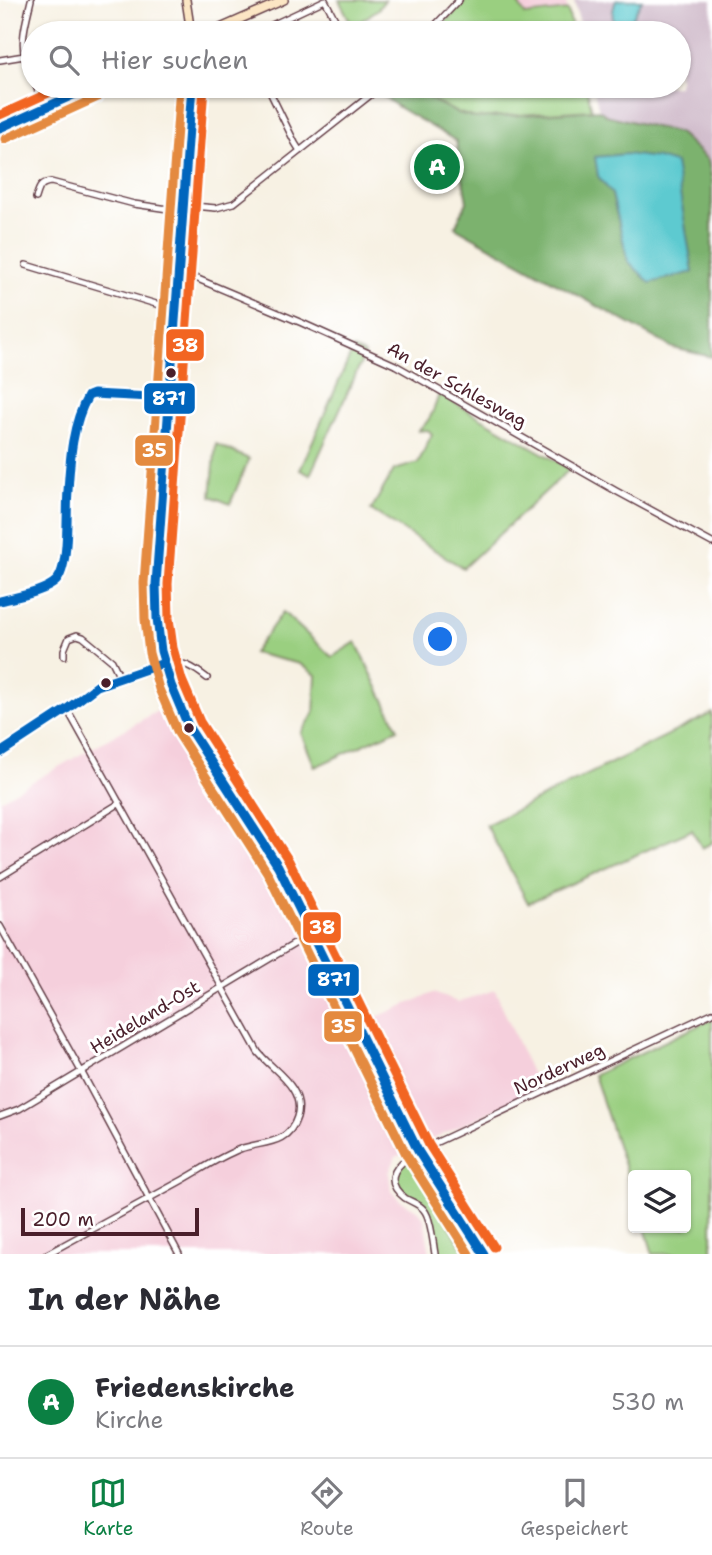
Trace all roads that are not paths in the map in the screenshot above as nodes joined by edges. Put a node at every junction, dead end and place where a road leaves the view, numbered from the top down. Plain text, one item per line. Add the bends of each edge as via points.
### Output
1 (31, 0) edge
2 (186, 0) edge
3 (284, 0) edge
4 (459, 0) edge
5 (26, 21) edge
6 (189, 21) edge
7 (236, 21) edge
8 (281, 21) edge
9 (336, 21) edge
10 (440, 21) edge
11 (21, 56) edge
12 (0, 60) edge
13 (40, 98) edge
14 (66, 98) edge
15 (191, 98) edge
16 (273, 98) edge
17 (367, 98) edge
18 (44, 108) junction
19 (0, 128) edge
20 (300, 151) junction
21 (36, 198) dead end
22 (182, 208) junction
23 (26, 265) dead end
24 (179, 271) junction
25 (177, 310) junction
26 (170, 398) junction
27 (712, 543) edge
28 (0, 601) edge
29 (64, 656) dead end
30 (164, 663) junction
31 (120, 677) junction
32 (207, 678) dead end
33 (67, 709) junction
34 (0, 753) edge
35 (120, 803) junction
36 (0, 877) edge
37 (0, 926) edge
38 (311, 934) junction
39 (222, 986) junction
40 (712, 1013) edge
41 (81, 1071) junction
42 (0, 1116) edge
43 (418, 1151) junction
44 (150, 1198) junction
45 (47, 1254) edge
46 (179, 1254) edge
47 (435, 1254) edge
48 (484, 1254) edge

1 - 5 street
2 - 6 main road
3 - 7 main road
4 - 10 street
8 - 9 street via 326,0
11 - 12 street
13 - 18 street
14 - 18 street
15 - 22 main road
16 - 20 street
17 - 20 street
18 - 19 street
20 - 22 street via 234,203
21 - 22 street via 40,186 51,181 124,202
22 - 24 main road
23 - 25 street
24 - 25 main road
24 - 27 street, An der Schleswag via 395,365
25 - 26 main road
26 - 28 street via 88,396 71,455 61,576 52,584
26 - 30 main road via 156,584
29 - 31 street via 69,638 83,637 112,661
30 - 31 street
30 - 32 street via 186,664
30 - 38 main road via 189,728 278,866
31 - 33 street via 97,686
33 - 34 street
33 - 35 street, Heideland-Ost
35 - 36 street
35 - 39 street, Heideland-Ost
37 - 41 street, Heideland-Ost
38 - 39 street, Heideland-Ost
38 - 43 main road
39 - 41 street, Heideland-Ost
39 - 44 street via 258,1052 294,1091 297,1116 289,1132 276,1140 237,1150
40 - 43 street, Norderweg
41 - 42 street, Heideland-Ost
41 - 44 street
43 - 47 street, Norderweg via 396,1167 393,1180 397,1191 424,1210
43 - 48 main road
44 - 45 street
44 - 46 street

